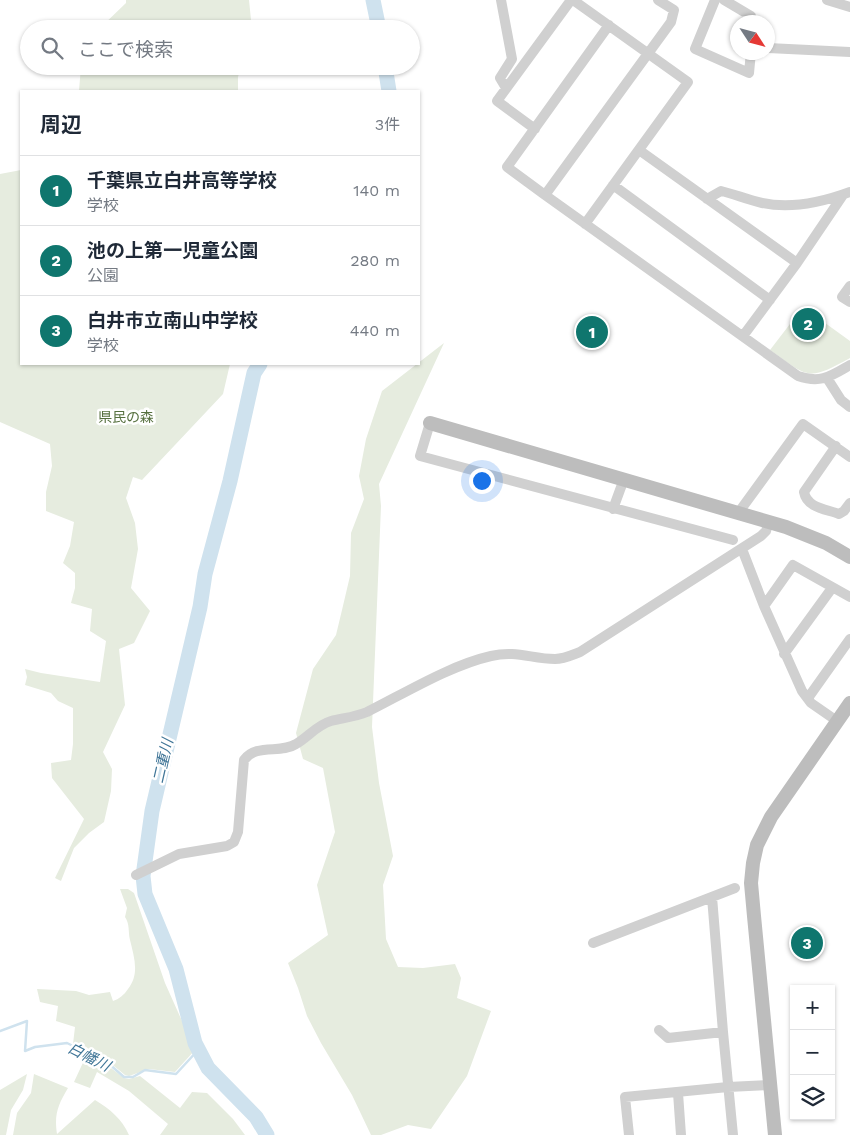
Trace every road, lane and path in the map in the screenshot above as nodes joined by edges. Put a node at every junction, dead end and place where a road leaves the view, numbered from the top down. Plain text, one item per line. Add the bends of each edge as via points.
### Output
1 (501, 0) edge
2 (572, 0) edge
3 (658, 0) edge
4 (715, 0) edge
5 (724, 0) edge
6 (827, 0) edge
7 (850, 7) edge
8 (749, 15) edge
9 (610, 26) junction
10 (775, 48) edge
11 (850, 52) edge
12 (649, 55) junction
13 (750, 60) edge
14 (506, 88) junction
15 (535, 129) junction
16 (639, 150) junction
17 (613, 185) junction
18 (847, 194) edge
19 (545, 195) junction
20 (707, 199) junction
21 (585, 224) junction
22 (796, 263) junction
23 (850, 286) edge
24 (770, 300) junction
25 (850, 302) edge
26 (743, 336) junction
27 (850, 365) edge
28 (827, 378) junction
29 (850, 407) edge
30 (430, 423) joint
31 (836, 446) junction
32 (850, 457) edge
33 (624, 479) junction
34 (850, 503) edge
35 (613, 509) junction
36 (739, 512) junction
37 (769, 522) junction
38 (733, 540) dead end
39 (742, 549) junction
40 (850, 557) edge
41 (832, 588) junction
42 (850, 597) edge
43 (764, 606) junction
44 (850, 639) edge
45 (784, 654) junction
46 (808, 698) junction
47 (850, 703) edge
48 (837, 721) junction
49 (136, 875) dead end
50 (735, 888) dead end
51 (712, 897) junction
52 (593, 943) dead end
53 (659, 1030) dead end
54 (723, 1032) junction
55 (770, 1085) junction
56 (728, 1087) junction
57 (678, 1093) junction
58 (629, 1135) edge
59 (681, 1135) edge
60 (733, 1135) edge
61 (775, 1135) edge

1 - 14 street via 512,59 500,78
2 - 9 street
2 - 14 street
3 - 12 street via 674,10 671,22
4 - 13 street via 695,49 749,73
5 - 8 street
6 - 7 street
9 - 12 street
9 - 15 street
10 - 11 street
12 - 16 street via 688,82
12 - 19 street
14 - 15 street via 497,101
15 - 19 street via 507,167
16 - 17 street
16 - 20 street
17 - 21 street
17 - 24 street
18 - 20 street via 789,205 764,203 720,191
18 - 22 street
19 - 21 street
20 - 22 street
21 - 26 street
22 - 24 street
23 - 25 street via 842,297
24 - 26 street
26 - 28 street via 798,376 814,380
27 - 28 street
28 - 29 street via 841,400
30 - 33 street
30 - 35 street via 420,456
31 - 32 street
31 - 34 street via 804,492 805,500 839,514
31 - 36 street via 803,424
33 - 35 street
33 - 36 street
35 - 38 street
36 - 37 street
37 - 39 street via 766,531
37 - 40 street via 826,543
39 - 43 street
39 - 49 street via 568,657 556,659 504,653 483,658 364,713 321,725 294,746 254,751 244,760 238,832 234,842 179,854
41 - 42 street
41 - 43 street via 793,565
41 - 45 street
43 - 45 street
44 - 46 street
45 - 46 street
46 - 48 street
47 - 48 street
48 - 55 street via 770,817 753,863 751,883
50 - 51 street
51 - 52 street
51 - 54 street
53 - 54 street via 668,1038
54 - 56 street
55 - 56 street
55 - 61 street
56 - 57 street
56 - 60 street
57 - 58 street via 626,1097
57 - 59 street

